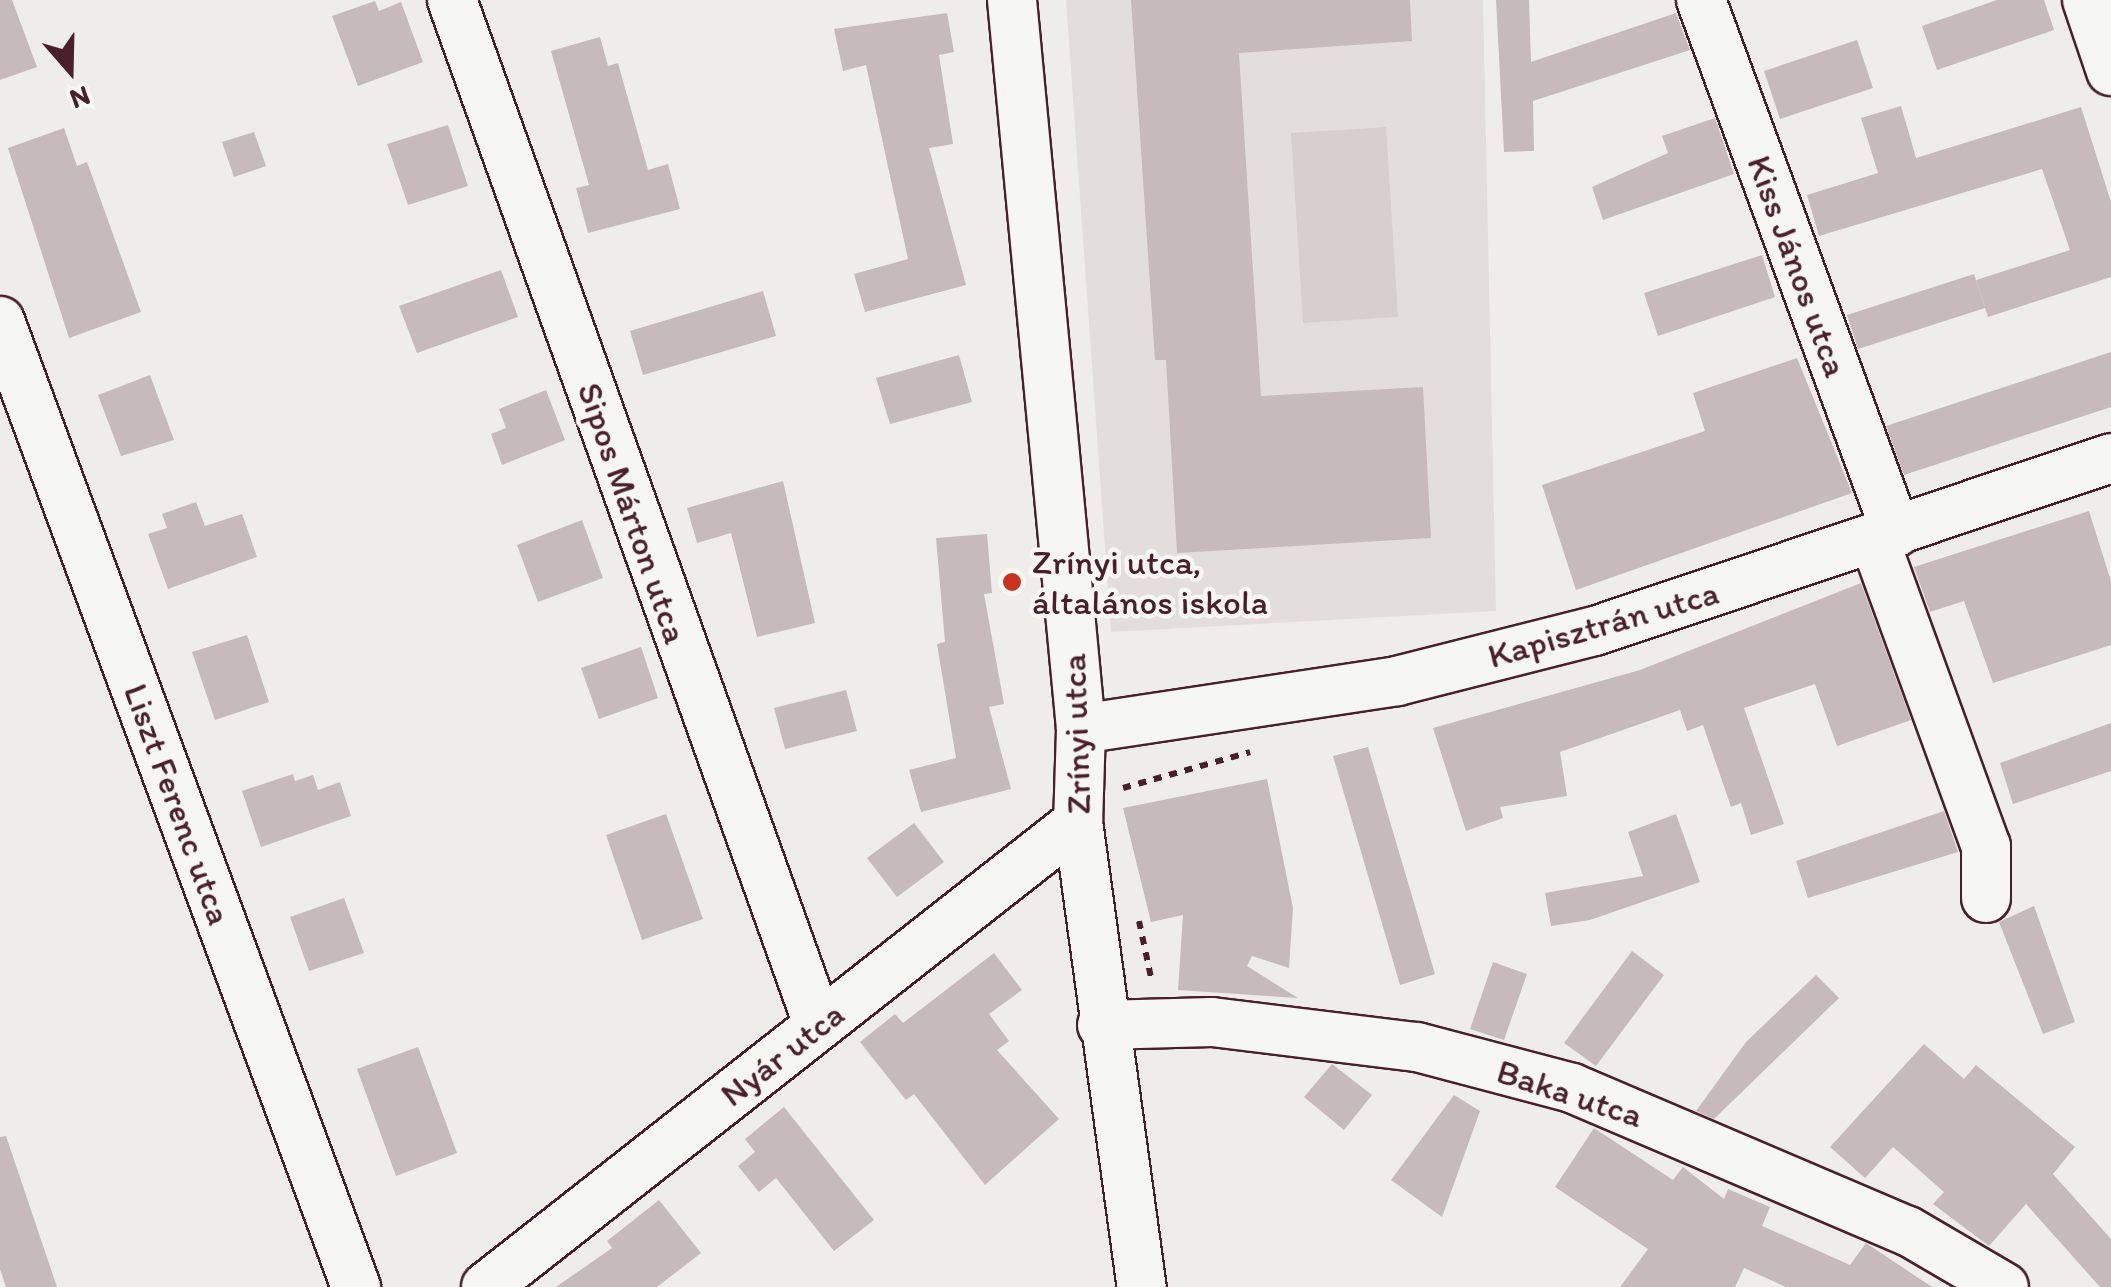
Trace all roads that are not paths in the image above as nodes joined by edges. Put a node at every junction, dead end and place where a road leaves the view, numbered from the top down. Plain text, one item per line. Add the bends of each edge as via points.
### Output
1 (452, 0) edge
2 (1012, 0) edge
3 (1700, 0) edge
4 (2087, 0) edge
5 (2111, 71) edge
6 (0, 320) edge
7 (2111, 458) edge
8 (1885, 536) junction
9 (1080, 728) junction
10 (1078, 822) junction
11 (1986, 898) dead end
12 (818, 1024) junction
13 (1102, 1025) junction
14 (356, 1287) edge
15 (486, 1287) edge
16 (1142, 1287) edge
17 (2004, 1287) edge

1 - 12 street, Sipos Márton utca
2 - 9 street, Zrínyi utca
3 - 8 street, Kiss János utca
4 - 5 street
6 - 14 street, Liszt Ferenc utca
7 - 8 street, Kapisztrán utca
8 - 9 street, Kapisztrán utca via 1594,632 1397,681
8 - 11 street, Kiss János utca via 1986,846
9 - 10 street, Zrínyi utca
10 - 12 street, Nyár utca
10 - 13 street, Zrínyi utca
12 - 15 street, Nyár utca
13 - 16 street, Zrínyi utca
13 - 17 street, Baka utca via 1212,1022 1398,1045 1572,1088 1908,1231

